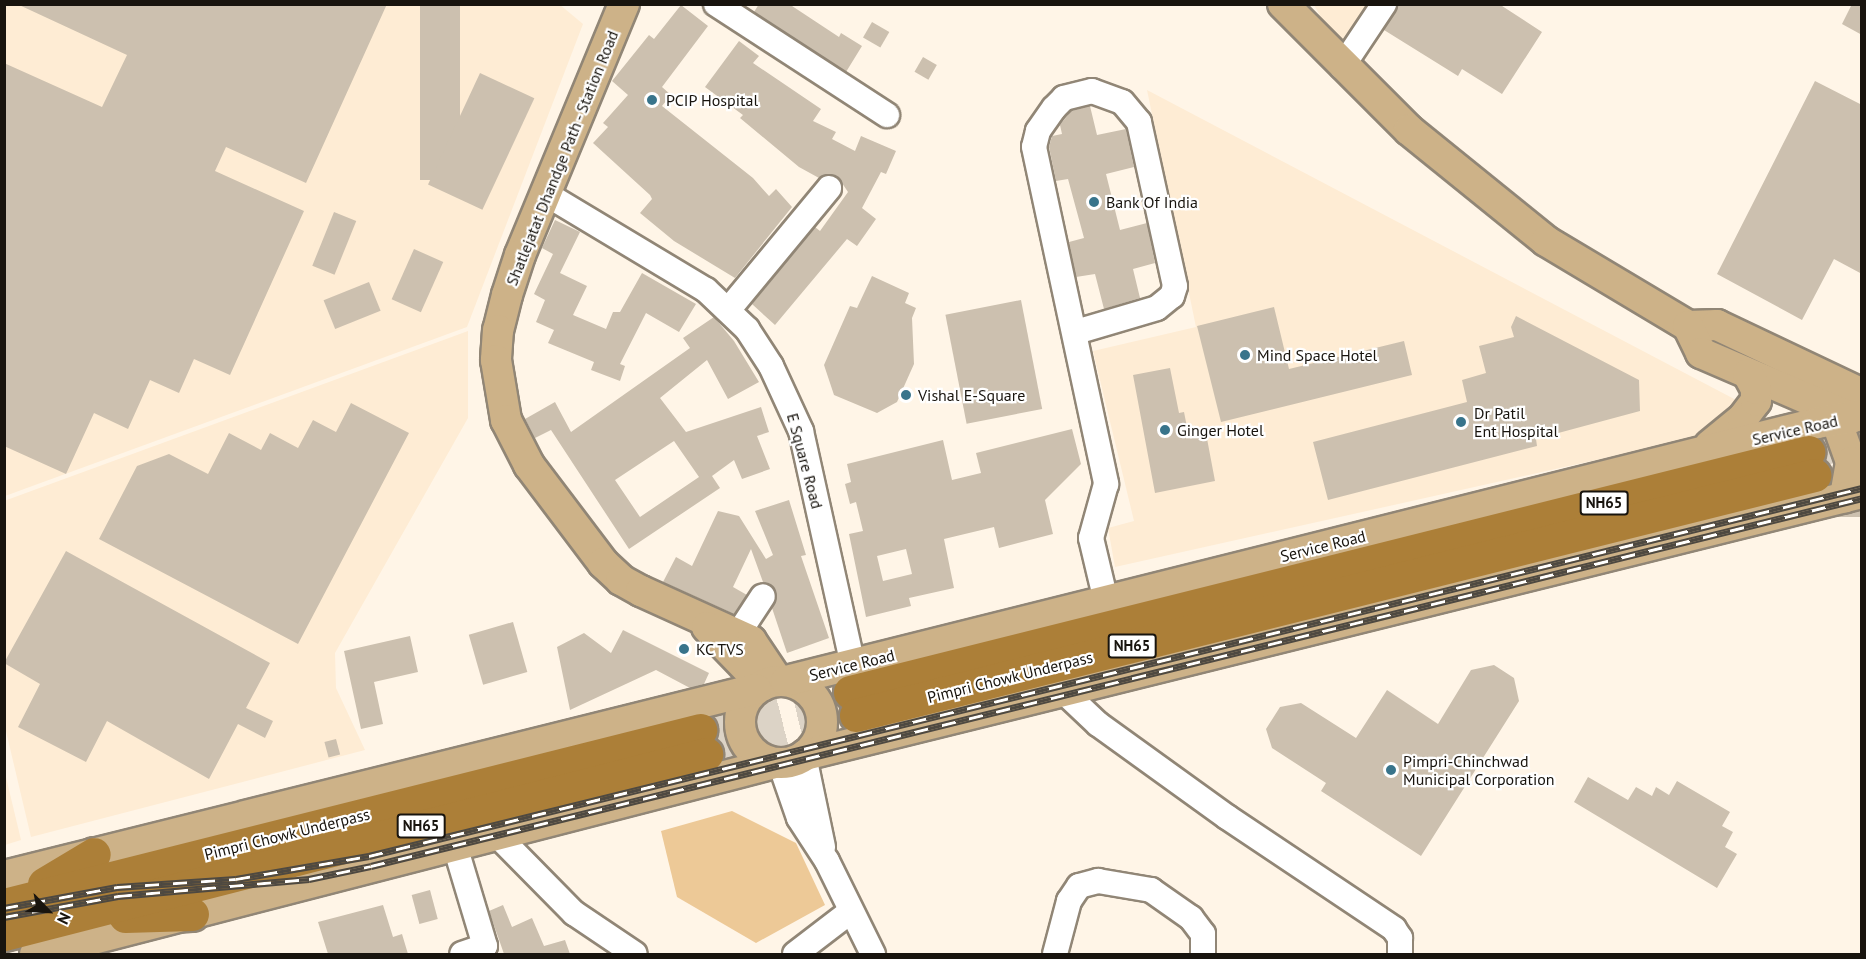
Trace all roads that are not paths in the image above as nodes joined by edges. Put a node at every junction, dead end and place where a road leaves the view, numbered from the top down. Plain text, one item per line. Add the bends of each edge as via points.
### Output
1 (624, 4) edge
2 (716, 4) edge
3 (1283, 4) edge
4 (1384, 4) edge
5 (1342, 67) junction
6 (887, 116) dead end
7 (829, 188) dead end
8 (546, 194) junction
9 (729, 309) junction
10 (1688, 326) junction
11 (1076, 332) junction
12 (1748, 374) junction
13 (1854, 414) edge
14 (1707, 450) junction
15 (1811, 464) tunnel mouth
16 (1853, 495) edge
17 (763, 596) dead end
18 (1106, 601) junction
19 (700, 621) junction
20 (738, 634) junction
21 (771, 684) junction
22 (853, 691) junction
23 (1063, 691) junction
24 (791, 759) junction
25 (497, 835) junction
26 (455, 846) junction
27 (94, 854) joint
28 (8, 895) edge
29 (850, 912) junction
30 (192, 914) junction
31 (66, 918) junction
32 (4, 934) edge
33 (34, 954) edge
34 (462, 954) edge
35 (635, 954) edge
36 (795, 954) edge
37 (873, 954) edge
38 (1055, 954) edge
39 (1203, 954) edge
40 (1400, 954) edge

1 - 8 main road, Shatlejatat Dhandge Path - Station Road
2 - 6 street
3 - 5 main road
4 - 5 street
5 - 10 main road via 1511,216
7 - 9 street
8 - 9 street, E Square Road via 706,290
8 - 19 main road, Shatlejatat Dhandge Path - Station Road via 520,255 498,330 496,360 506,420 529,465 603,563 621,580
9 - 22 street, E Square Road via 771,366 801,431
10 - 12 main road via 1701,353
10 - 13 main road via 1717,325
11 - 11 street via 1157,308 1172,296 1175,286 1139,122 1122,102 1092,91 1064,98 1038,131 1034,147
11 - 18 street via 1106,484 1091,538
12 - 13 main road
12 - 14 main road via 1756,389 1752,409 1716,437
13 - 14 main road, Service Road
13 - 16 main road
14 - 18 main road, Service Road
15 - 22 highway, Pimpri Chowk Underpass / NH65 via 1404,566
16 - 23 main road
17 - 20 street
18 - 22 main road, Service Road
19 - 20 main road, Shatlejatat Dhandge Path - Station Road
19 - 21 main road, Shatlejatat Dhandge Path - Station Road
20 - 21 main road, Shatlejatat Dhandge Path - Station Road via 761,651
21 - 22 main road, Service Road
21 - 24 main road via 808,691 820,711 819,735
21 - 24 main road via 742,709 741,733 753,753
21 - 27 main road, Service Road
23 - 24 main road
23 - 40 street via 1098,724 1218,811 1394,929 1400,938
24 - 25 main road
24 - 29 street via 799,818 826,861
25 - 26 main road
25 - 35 street via 574,913
26 - 30 main road
26 - 34 street via 485,946
27 - 28 highway
28 - 31 highway, Pimpri Chowk Underpass / NH65 via 703,742
29 - 36 street
29 - 37 street
30 - 31 highway
30 - 33 main road
31 - 32 highway, NH65
38 - 39 street via 1069,901 1079,886 1098,881 1151,890 1159,895 1191,918 1203,934

